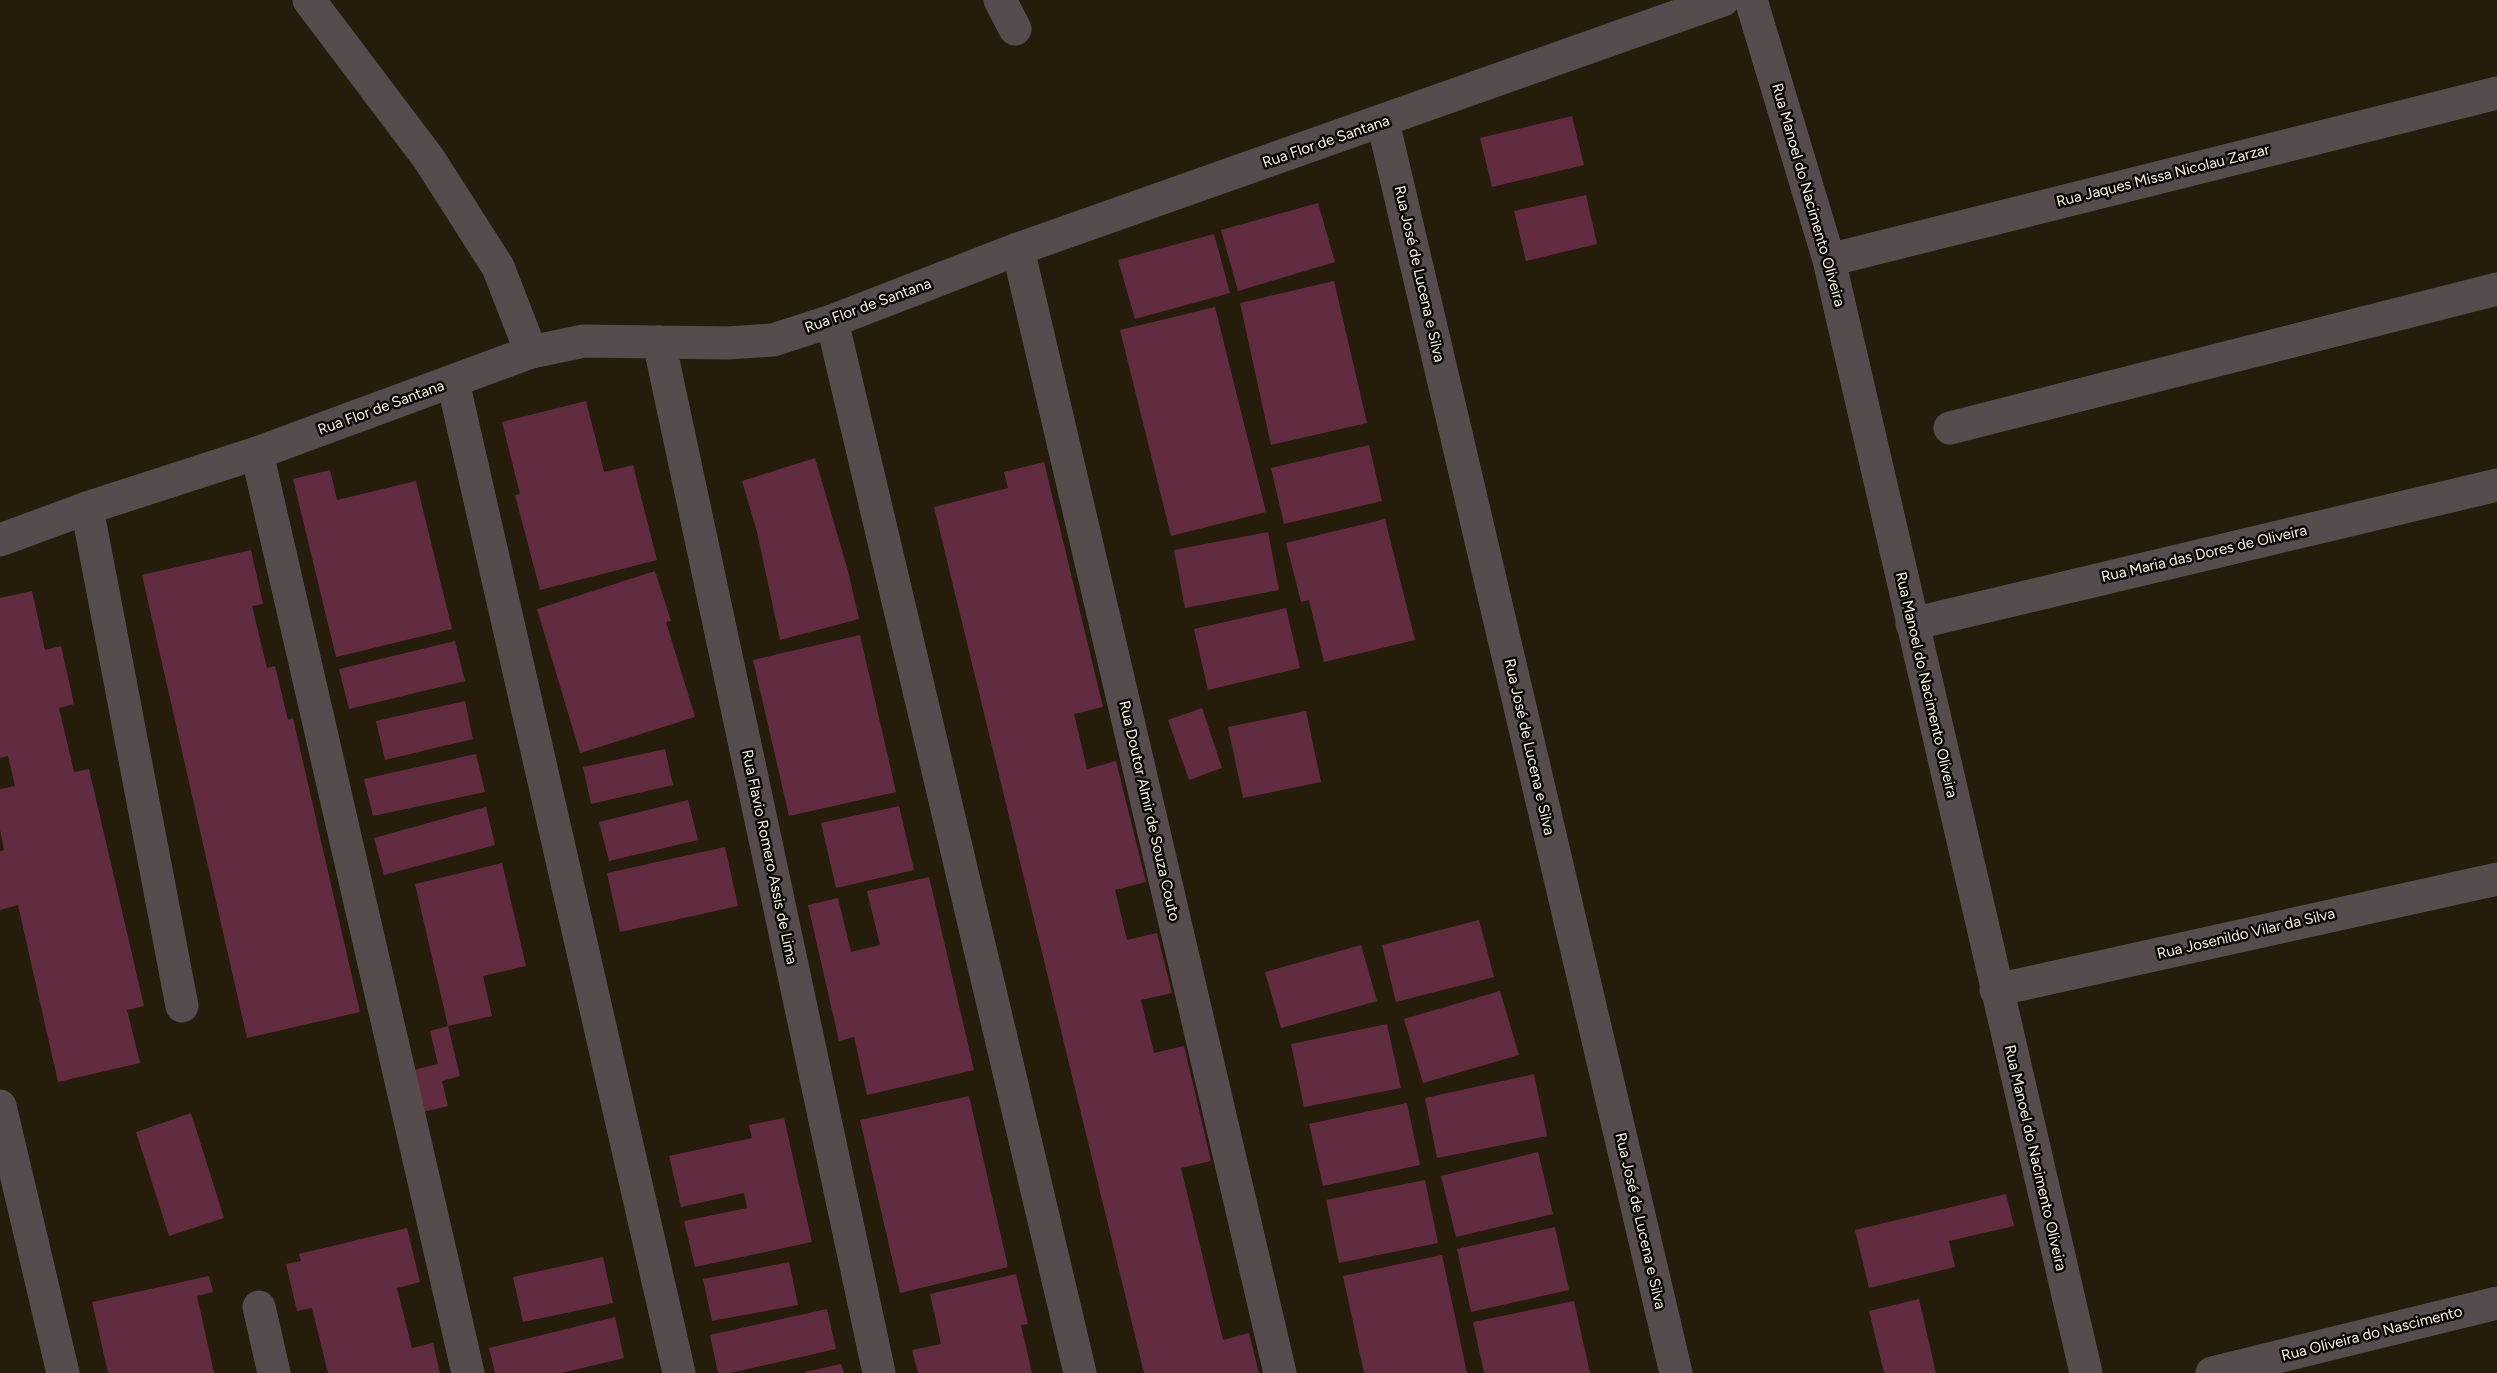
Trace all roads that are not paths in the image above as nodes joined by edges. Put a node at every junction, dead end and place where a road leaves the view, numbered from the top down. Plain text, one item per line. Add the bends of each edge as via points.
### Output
1 (309, 0) edge
2 (1000, 0) edge
3 (1723, 0) edge
4 (1752, 0) edge
5 (1015, 29) dead end
6 (2497, 93) edge
7 (1383, 122) junction
8 (1018, 249) junction
9 (1829, 260) junction
10 (2497, 289) edge
11 (832, 321) junction
12 (659, 342) junction
13 (531, 352) junction
14 (453, 382) junction
15 (1950, 428) dead end
16 (257, 453) junction
17 (2497, 484) edge
18 (87, 508) junction
19 (0, 540) edge
20 (1912, 624) junction
21 (2497, 879) edge
22 (1996, 990) junction
23 (182, 1006) dead end
24 (0, 1106) edge
25 (2497, 1303) edge
26 (259, 1307) dead end
27 (63, 1373) edge
28 (274, 1373) edge
29 (468, 1373) edge
30 (679, 1373) edge
31 (879, 1373) edge
32 (1080, 1373) edge
33 (1280, 1373) edge
34 (1676, 1373) edge
35 (2086, 1373) edge
36 (2212, 1373) edge

1 - 13 street via 429,159 498,267
2 - 5 street
3 - 7 street, Rua Flor de Santana
4 - 9 street, Rua Manoel do Nacimento Oliveira
6 - 9 street, Rua Jaques Missa Nicolau Zarzar
7 - 8 street, Rua Flor de Santana
7 - 34 street, Rua José de Lucena e Silva
8 - 11 street, Rua Flor de Santana
8 - 33 street, Rua Doutor Almir de Souza Couto
9 - 20 street, Rua Manoel do Nacimento Oliveira
10 - 15 street
11 - 12 street, Rua Flor de Santana via 773,340 727,344
11 - 32 street
12 - 13 street, Rua Flor de Santana via 584,341
12 - 31 street, Rua Flavio Romero Assis de Lima
13 - 14 street, Rua Flor de Santana
14 - 16 street, Rua Flor de Santana
14 - 30 street
16 - 18 street, Rua Flor de Santana
16 - 29 street
17 - 20 street, Rua Maria das Dores de Oliveira
18 - 19 street, Rua Flor de Santana
18 - 23 street
20 - 22 street, Rua Manoel do Nacimento Oliveira
21 - 22 street, Rua Josenildo Vilar da Silva
22 - 35 street, Rua Manoel do Nacimento Oliveira
24 - 27 street
25 - 36 street, Rua Oliveira do Nascimento
26 - 28 street

